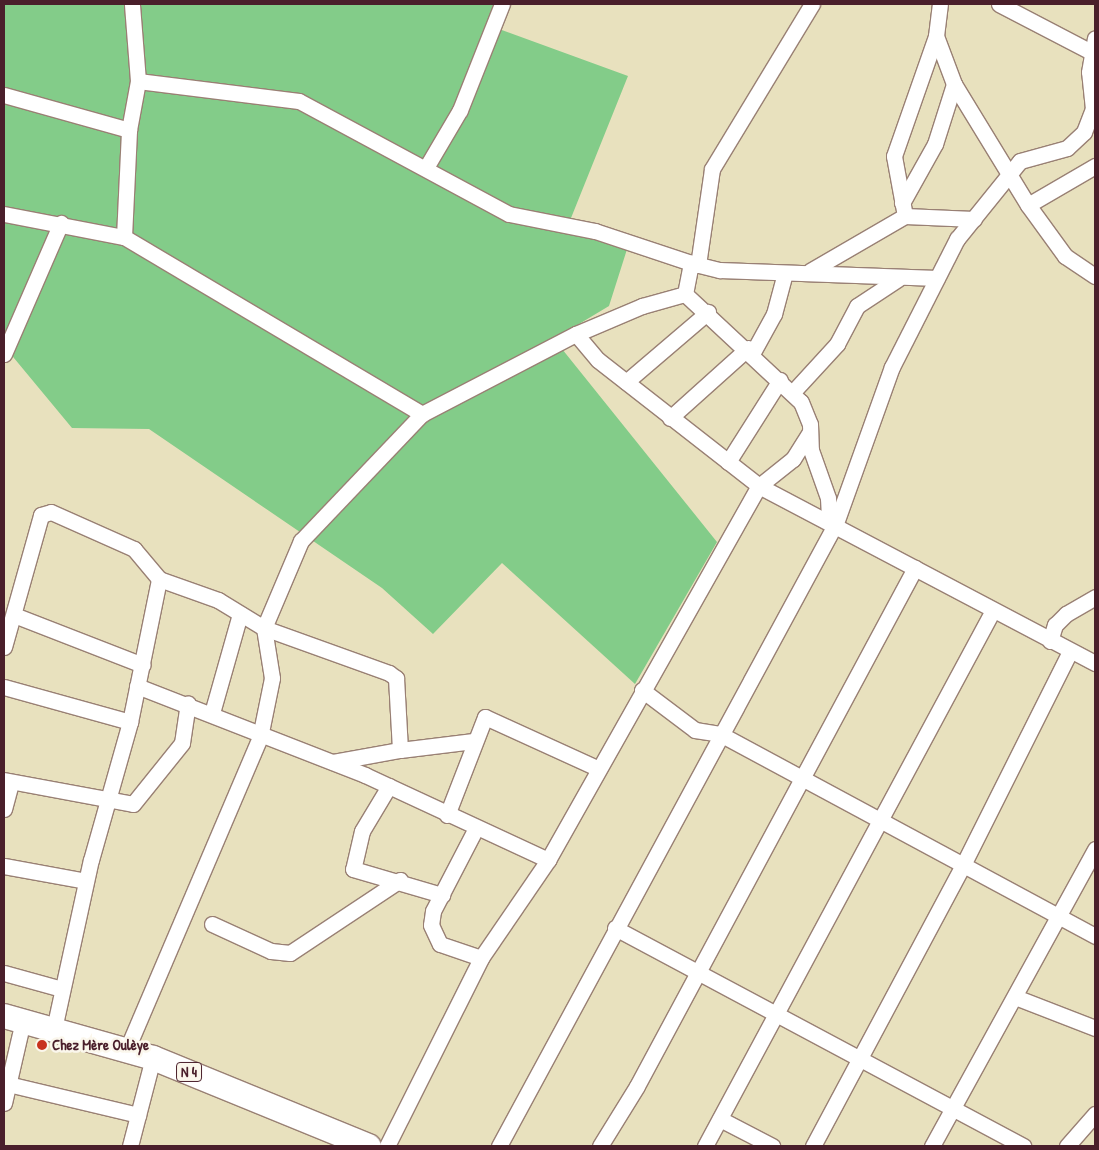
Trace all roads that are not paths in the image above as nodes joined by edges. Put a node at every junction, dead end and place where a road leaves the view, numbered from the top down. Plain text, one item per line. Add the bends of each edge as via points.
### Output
1 (132, 4) edge
2 (502, 4) edge
3 (812, 4) edge
4 (940, 4) edge
5 (999, 4) edge
6 (936, 36) junction
7 (1094, 48) edge
8 (138, 81) junction
9 (954, 84) junction
10 (4, 95) edge
11 (1094, 108) edge
12 (129, 130) junction
13 (427, 166) junction
14 (1095, 166) edge
15 (1008, 174) junction
16 (1028, 205) junction
17 (904, 209) junction
18 (4, 214) edge
19 (974, 219) junction
20 (61, 223) junction
21 (124, 237) junction
22 (695, 264) junction
23 (810, 271) junction
24 (785, 273) junction
25 (1095, 276) edge
26 (937, 278) junction
27 (898, 279) junction
28 (685, 294) junction
29 (708, 312) junction
30 (576, 334) junction
31 (750, 351) junction
32 (4, 354) edge
33 (780, 380) junction
34 (626, 382) junction
35 (792, 393) junction
36 (422, 414) junction
37 (670, 418) junction
38 (810, 432) junction
39 (728, 462) junction
40 (759, 486) junction
41 (833, 521) junction
42 (915, 568) junction
43 (159, 579) junction
44 (1095, 597) edge
45 (992, 612) junction
46 (240, 614) junction
47 (14, 615) junction
48 (264, 628) junction
49 (1050, 641) junction
50 (4, 647) edge
51 (1070, 651) junction
52 (1095, 663) edge
53 (143, 665) junction
54 (137, 686) junction
55 (4, 687) edge
56 (642, 690) junction
57 (188, 703) junction
58 (212, 713) junction
59 (130, 722) junction
60 (720, 734) junction
61 (260, 737) junction
62 (473, 741) junction
63 (400, 750) junction
64 (330, 762) junction
65 (597, 768) junction
66 (800, 778) junction
67 (8, 781) edge
68 (389, 786) junction
69 (109, 802) junction
70 (4, 809) edge
71 (447, 815) junction
72 (880, 820) junction
73 (476, 828) junction
74 (1095, 849) edge
75 (548, 860) junction
76 (963, 865) junction
77 (4, 866) edge
78 (400, 880) junction
79 (86, 881) junction
80 (442, 895) junction
81 (1060, 917) junction
82 (212, 924) dead end
83 (615, 928) junction
84 (1095, 936) edge
85 (481, 958) junction
86 (4, 973) edge
87 (697, 974) junction
88 (62, 989) junction
89 (1016, 997) junction
90 (777, 1012) junction
91 (13, 1018) edge
92 (1095, 1028) edge
93 (54, 1029) junction
94 (127, 1049) junction
95 (153, 1058) junction
96 (860, 1058) junction
97 (8, 1084) junction
98 (4, 1103) edge
99 (953, 1109) junction
100 (138, 1114) junction
101 (1095, 1114) edge
102 (720, 1119) junction
103 (346, 1142) edge
104 (130, 1146) edge
105 (369, 1146) edge
106 (387, 1146) edge
107 (500, 1146) edge
108 (600, 1146) edge
109 (705, 1146) edge
110 (772, 1146) edge
111 (813, 1146) edge
112 (932, 1146) edge
113 (1023, 1146) edge
114 (1067, 1146) edge

1 - 8 street
2 - 13 street via 460,110
3 - 22 street via 712,169
4 - 6 street
5 - 7 street
6 - 9 street
6 - 17 street via 896,147
7 - 11 street
8 - 12 street
8 - 13 street via 293,99
9 - 15 street
9 - 17 street via 935,144
10 - 12 street
11 - 15 street via 1084,132 1067,148 1029,156
12 - 21 street
13 - 22 street via 509,214 596,231
14 - 16 street
15 - 16 street
15 - 19 street
16 - 25 street via 1065,256
17 - 19 street
17 - 23 street
18 - 20 street
19 - 26 street
20 - 21 street
20 - 32 street
21 - 36 street
22 - 24 street
22 - 28 street
23 - 24 street
23 - 27 street
24 - 31 street via 774,314
26 - 27 street
26 - 41 street via 889,374
27 - 35 street via 857,306 837,344
28 - 29 street
28 - 30 street via 642,306
29 - 31 street
29 - 34 street
30 - 34 street
30 - 36 street
31 - 33 street
31 - 37 street
33 - 35 street
33 - 39 street
34 - 37 street
35 - 38 street via 807,414
36 - 48 street via 301,541
37 - 39 street
38 - 40 street via 793,459
38 - 41 street via 811,450
39 - 40 street
40 - 41 street
40 - 56 street
41 - 42 street
41 - 60 street
42 - 45 street
42 - 66 street
43 - 46 street via 218,600
43 - 47 street via 134,549 46,512
43 - 53 street
44 - 49 street via 1055,624
45 - 49 street
45 - 72 street
46 - 48 street
46 - 58 street
47 - 50 street
47 - 53 street
48 - 61 street via 272,678
48 - 63 street via 396,678
49 - 51 street
51 - 52 street
51 - 76 street
53 - 54 street
54 - 57 street
54 - 59 street
55 - 59 street
56 - 60 street via 695,730
56 - 65 street
57 - 58 street
57 - 69 street via 185,737 156,780 133,804
58 - 61 street
59 - 69 street
60 - 66 street
60 - 83 street
61 - 64 street
61 - 94 street
62 - 63 street
62 - 65 street via 480,722 492,716
62 - 71 street
63 - 64 street
64 - 68 street
65 - 75 street
66 - 72 street
66 - 87 street
67 - 69 street
67 - 70 street
68 - 71 street
68 - 78 street via 362,831 353,869
69 - 79 street
71 - 73 street
72 - 76 street
72 - 90 street
73 - 75 street
73 - 80 street
74 - 81 street
75 - 85 street
76 - 81 street
76 - 96 street
77 - 79 street
78 - 80 street
78 - 82 street via 290,953 271,951
79 - 88 street
80 - 85 street via 433,911 433,936 449,951
81 - 84 street
81 - 89 street
83 - 87 street
83 - 107 street
85 - 106 street
86 - 88 street
87 - 90 street
87 - 108 street
88 - 93 street
89 - 92 street
89 - 99 street
90 - 96 street
90 - 102 street
91 - 93 main road, N 4
91 - 97 street
93 - 94 main road, N 4
94 - 95 main road, N 4
95 - 100 street
95 - 103 main road, N 4
96 - 99 street
96 - 111 street
97 - 98 street
97 - 100 street
99 - 112 street
99 - 113 street
100 - 104 street
101 - 114 street
102 - 109 street
102 - 110 street
103 - 105 main road, N 4

